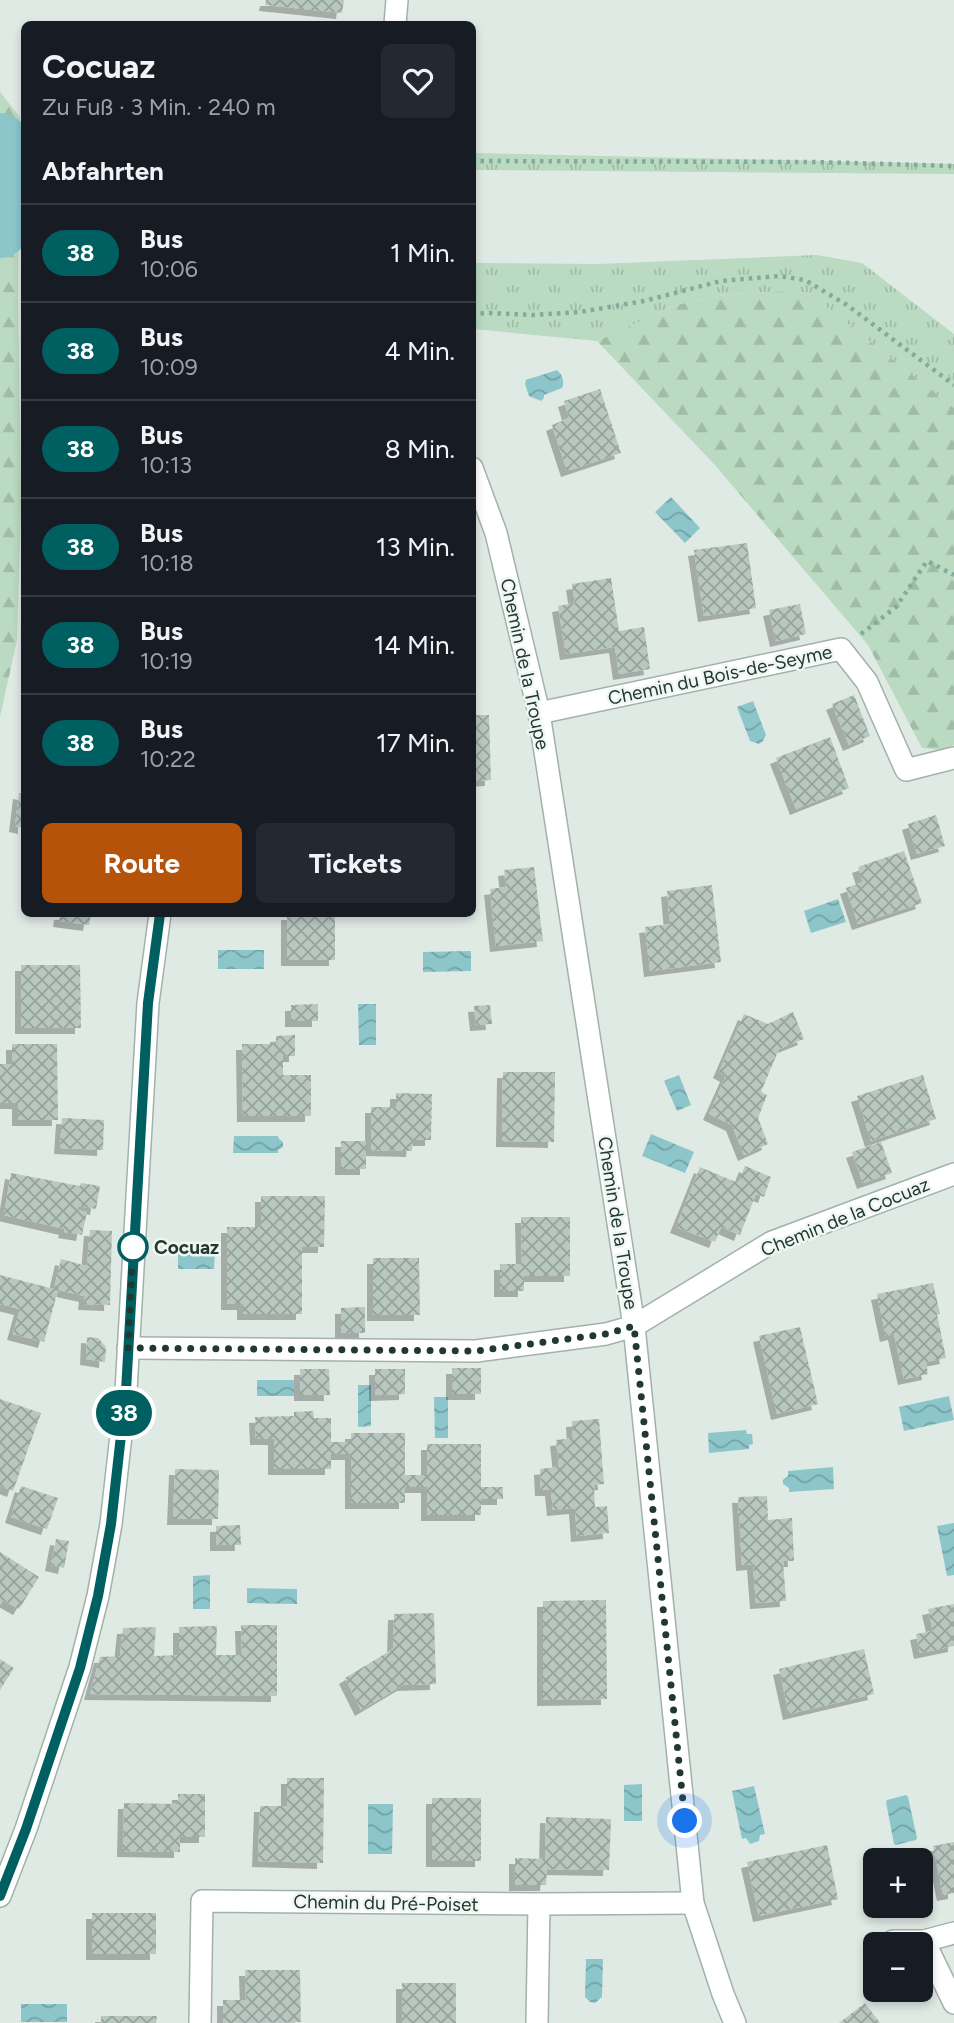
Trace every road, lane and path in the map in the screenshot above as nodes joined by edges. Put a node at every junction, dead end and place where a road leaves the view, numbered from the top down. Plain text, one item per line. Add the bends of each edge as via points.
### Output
1 (397, 0) edge
2 (395, 21) edge
3 (476, 160) edge
4 (954, 166) edge
5 (476, 314) edge
6 (954, 385) edge
7 (476, 479) edge
8 (954, 575) edge
9 (841, 649) junction
10 (538, 713) junction
11 (954, 758) edge
12 (160, 917) edge
13 (954, 1174) edge
14 (634, 1326) junction
15 (128, 1348) junction
16 (0, 1896) edge
17 (693, 1903) junction
18 (539, 1904) junction
19 (954, 1933) edge
20 (933, 1939) edge
21 (933, 1960) edge
22 (954, 2003) edge
23 (200, 2023) edge
24 (537, 2023) edge
25 (735, 2023) edge

1 - 2 street
3 - 4 path
5 - 6 path via 580,312 721,281 779,276 805,280 847,305
7 - 10 street, Chemin de la Troupe via 496,533
8 - 9 path via 927,561 896,607
9 - 10 street, Chemin du Bois-de-Seyme
9 - 11 street, Chemin du Bois-de-Seyme via 867,682 906,770
10 - 14 street, Chemin de la Troupe
12 - 15 street via 148,1003
13 - 14 street, Chemin de la Cocuaz via 772,1242
14 - 15 street, Chemin de la Cocuaz via 606,1334 476,1351
14 - 17 street, Chemin de la Troupe
15 - 16 street via 120,1458 98,1596 60,1730
17 - 18 street, Chemin du Pré-Poiset
17 - 25 street, Chemin de la Troupe
18 - 23 street, Chemin du Pré-Poiset via 202,1901
18 - 24 street
19 - 20 street
21 - 22 street

